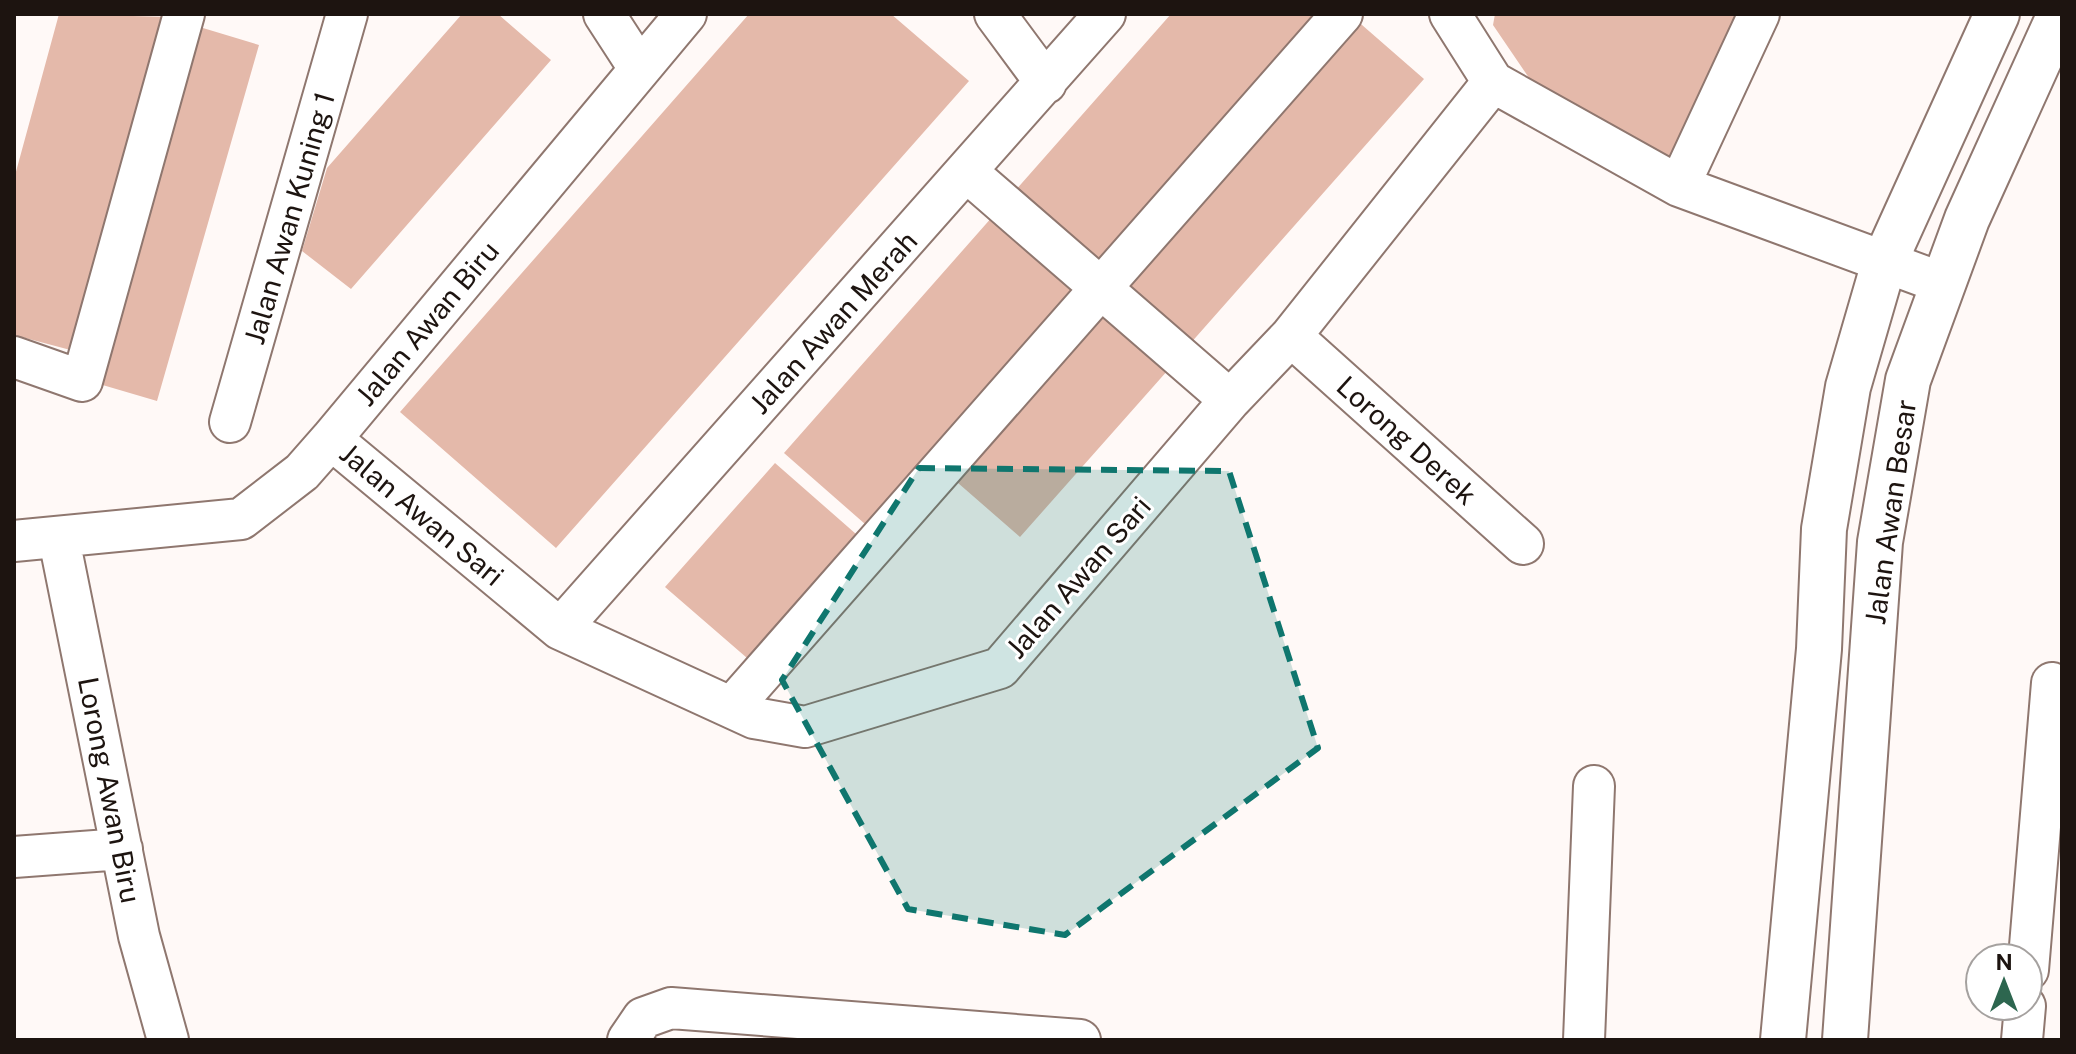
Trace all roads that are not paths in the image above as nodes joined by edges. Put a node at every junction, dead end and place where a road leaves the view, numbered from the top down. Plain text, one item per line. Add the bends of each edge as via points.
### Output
1 (184, 14) edge
2 (347, 14) edge
3 (604, 14) edge
4 (686, 14) edge
5 (995, 14) edge
6 (1105, 14) edge
7 (1342, 14) edge
8 (1450, 14) edge
9 (1759, 14) edge
10 (1997, 14) edge
11 (2060, 14) edge
12 (639, 68) junction
13 (1493, 82) junction
14 (1046, 83) junction
15 (967, 172) junction
16 (1679, 186) junction
17 (1884, 263) junction
18 (1942, 283) junction
19 (1101, 288) junction
20 (1291, 336) junction
21 (14, 357) edge
22 (1230, 400) junction
23 (230, 422) dead end
24 (331, 439) junction
25 (59, 539) junction
26 (14, 541) edge
27 (1523, 544) dead end
28 (560, 629) junction
29 (2052, 683) dead end
30 (732, 707) junction
31 (1594, 786) dead end
32 (122, 849) junction
33 (14, 857) edge
34 (2048, 907) edge
35 (2037, 942) edge
36 (168, 1040) edge
37 (628, 1040) edge
38 (1080, 1040) edge
39 (1584, 1040) edge
40 (1783, 1040) edge
41 (1845, 1040) edge

1 - 21 street via 82,381
2 - 23 street, Jalan Awan Kuning 1
3 - 12 street
4 - 12 street, Jalan Awan Biru
5 - 14 street
6 - 14 street, Jalan Awan Merah
7 - 19 street
8 - 13 street
9 - 16 street
10 - 17 main road, Jalan Awan Besar
11 - 18 main road, Jalan Awan Besar
12 - 24 street, Jalan Awan Biru
13 - 16 street
13 - 20 street, Jalan Awan Sari
14 - 15 street, Jalan Awan Merah
15 - 19 street
15 - 28 street, Jalan Awan Merah
16 - 17 street
17 - 18 street
17 - 40 main road, Jalan Awan Besar via 1848,387 1824,529 1819,649
18 - 41 main road, Jalan Awan Besar via 1908,380 1880,542
19 - 22 street
19 - 30 street
20 - 22 street, Jalan Awan Sari
20 - 27 street, Lorong Derek
22 - 30 street, Jalan Awan Sari via 1000,668 805,727 754,718
24 - 25 street, Jalan Awan Biru via 302,472 241,519
24 - 28 street, Jalan Awan Sari
25 - 26 street, Jalan Awan Biru
25 - 32 street, Lorong Awan Biru
28 - 30 street, Jalan Awan Sari
29 - 34 street
31 - 39 street
32 - 33 street
32 - 36 street, Lorong Awan Biru
34 - 35 street
37 - 38 street via 643,1018 671,1008

